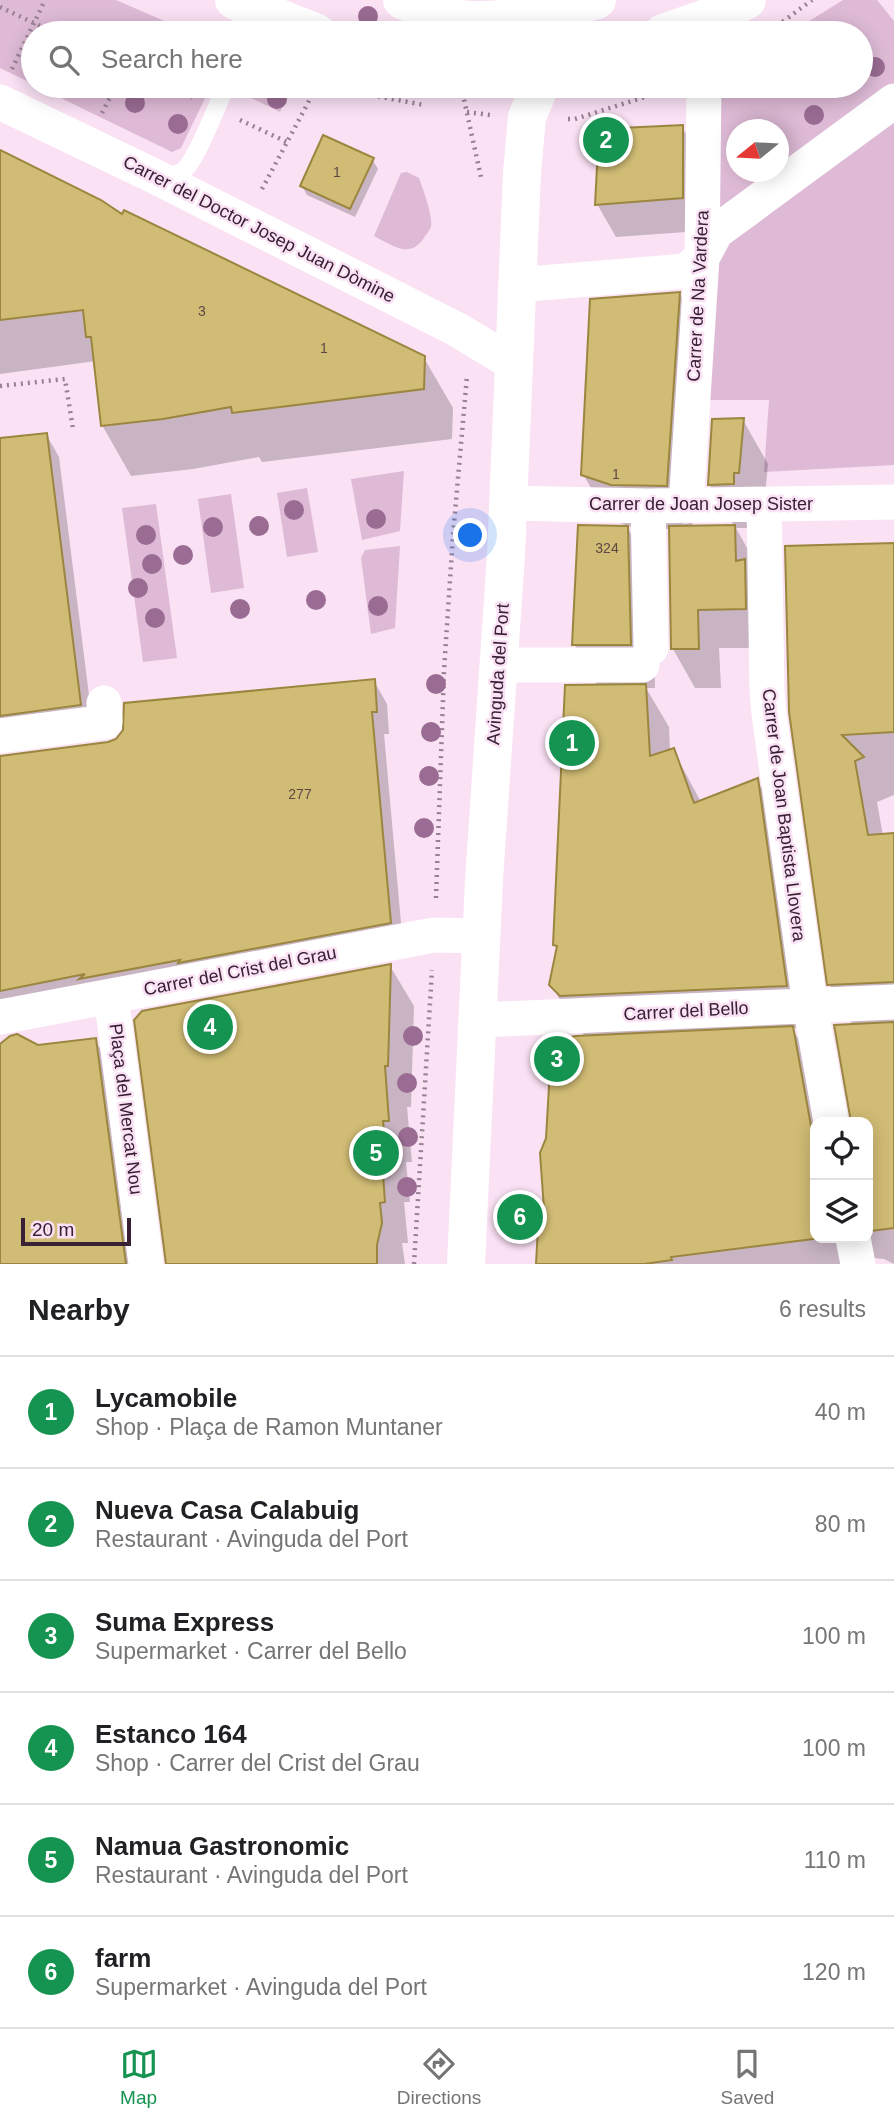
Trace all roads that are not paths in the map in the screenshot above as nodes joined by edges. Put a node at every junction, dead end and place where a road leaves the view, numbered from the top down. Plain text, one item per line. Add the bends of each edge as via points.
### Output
1 (232, 0) edge
2 (402, 0) edge
3 (747, 0) edge
4 (570, 10) edge
5 (241, 21) edge
6 (286, 21) edge
7 (459, 21) edge
8 (494, 21) edge
9 (696, 21) edge
10 (3, 90) edge
11 (221, 98) edge
12 (531, 98) edge
13 (704, 98) edge
14 (894, 101) edge
15 (154, 176) junction
16 (702, 258) junction
17 (517, 285) junction
18 (514, 364) junction
19 (894, 502) edge
20 (508, 503) junction
21 (764, 505) junction
22 (648, 506) junction
23 (685, 506) junction
24 (499, 664) junction
25 (104, 703) dead end
26 (0, 736) edge
27 (481, 936) junction
28 (111, 996) junction
29 (894, 1002) edge
30 (810, 1005) junction
31 (0, 1017) edge
32 (478, 1020) junction
33 (830, 1117) edge
34 (854, 1243) edge
35 (146, 1264) edge
36 (466, 1264) edge
37 (858, 1264) edge

1 - 5 lane
1 - 6 main road
2 - 7 main road
3 - 9 main road
4 - 8 main road
10 - 15 street, Carrer del Doctor Josep Juan Dòmine
11 - 15 lane via 183,171
12 - 17 main road, Avinguda del Port
13 - 16 street, Carrer de Na Vardera
14 - 16 street via 716,232
15 - 18 street, Carrer del Doctor Josep Juan Dòmine via 458,330
16 - 17 street via 685,271
16 - 23 street, Carrer de Na Vardera
17 - 18 main road, Avinguda del Port
18 - 20 main road, Avinguda del Port
19 - 21 street, Carrer de Joan Josep Sister
20 - 22 street, Carrer de Joan Josep Sister
20 - 24 main road, Avinguda del Port
21 - 23 street, Carrer de Joan Josep Sister
21 - 30 street, Carrer de Joan Baptista Llovera via 767,690
22 - 23 street, Carrer de Joan Josep Sister
22 - 24 street via 646,656
24 - 27 main road, Avinguda del Port
25 - 26 street via 105,722
27 - 28 street, Carrer del Crist del Grau via 435,935
27 - 32 main road, Avinguda del Port
28 - 31 street, Carrer del Crist del Grau
28 - 35 street, Plaça del Mercat Nou
29 - 30 street, Carrer del Bello
30 - 32 street, Carrer del Bello
30 - 33 street, Carrer de Joan Baptista Llovera
32 - 36 main road, Avinguda del Port
34 - 37 street

